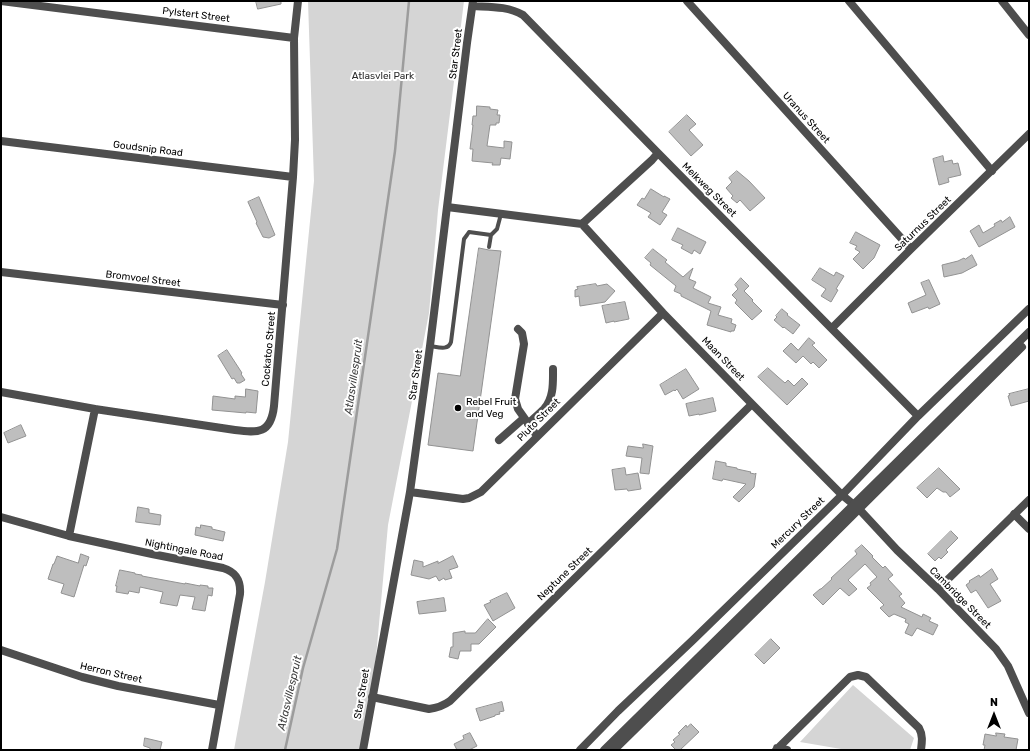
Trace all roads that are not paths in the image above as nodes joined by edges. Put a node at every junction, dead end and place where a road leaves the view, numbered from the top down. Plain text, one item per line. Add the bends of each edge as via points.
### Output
1 (1, 1) edge
2 (298, 1) edge
3 (687, 1) edge
4 (849, 1) edge
5 (1002, 1) edge
6 (473, 3) edge
7 (1029, 35) edge
8 (294, 38) junction
9 (1029, 134) edge
10 (1, 141) edge
11 (658, 153) junction
12 (992, 171) junction
13 (293, 177) junction
14 (447, 207) junction
15 (501, 214) junction
16 (582, 224) junction
17 (491, 235) junction
18 (489, 247) dead end
19 (911, 249) junction
20 (1, 272) edge
21 (283, 305) junction
22 (1029, 309) edge
23 (663, 312) junction
24 (832, 328) junction
25 (518, 329) dead end
26 (1029, 332) edge
27 (1029, 340) edge
28 (430, 346) junction
29 (553, 369) dead end
30 (1, 392) edge
31 (752, 404) junction
32 (95, 409) junction
33 (918, 416) junction
34 (526, 421) junction
35 (537, 436) junction
36 (500, 440) dead end
37 (410, 492) junction
38 (842, 494) junction
39 (1029, 500) edge
40 (856, 507) junction
41 (1014, 514) junction
42 (1, 517) edge
43 (1029, 529) edge
44 (70, 536) junction
45 (938, 589) junction
46 (1, 650) edge
47 (372, 697) junction
48 (219, 705) junction
49 (1029, 713) edge
50 (776, 749) edge
51 (212, 750) edge
52 (363, 750) edge
53 (580, 750) edge
54 (604, 750) edge
55 (614, 750) edge
56 (787, 750) edge
57 (922, 750) edge

1 - 8 street, Pylstert Street
2 - 8 street, Cockatoo Street
3 - 19 street, Uranus Street
4 - 12 street
5 - 7 street
6 - 11 street, Melkweg Street via 516,10 523,15
6 - 14 street, Star Street
8 - 13 street, Cockatoo Street
9 - 12 street, Saturnus Street
10 - 13 street, Goudsnip Road
11 - 16 street
11 - 24 street, Melkweg Street
12 - 19 street, Saturnus Street
13 - 21 street, Cockatoo Street
14 - 15 street
14 - 28 street, Star Street
15 - 16 street
15 - 17 lane via 498,229
16 - 23 street, Maan Street
17 - 18 lane
17 - 28 lane via 469,232 464,239 450,346
19 - 24 street, Saturnus Street
20 - 21 street, Bromvoel Street
21 - 32 street, Cockatoo Street via 274,413 269,425 262,430 235,430
22 - 33 street, Mercury Street
23 - 31 street, Maan Street
23 - 35 street, Pluto Street
24 - 33 street, Melkweg Street
25 - 34 street via 524,338 524,344 515,399
26 - 40 street
27 - 40 street via 968,402
28 - 37 street, Star Street
29 - 34 street via 553,387 546,408
30 - 32 street, Cockatoo Street
31 - 38 street, Maan Street
31 - 47 street, Neptune Street via 450,701 437,708 428,709
32 - 44 street
33 - 38 street, Mercury Street
34 - 35 street
34 - 36 street
35 - 37 street, Pluto Street via 481,492 469,498
37 - 47 street, Star Street
38 - 40 street, Maan Street
38 - 53 street, Mercury Street
39 - 41 street
40 - 45 street, Cambridge Street
40 - 54 street
40 - 55 street via 822,546
41 - 43 street
41 - 45 street
42 - 44 street, Nightingale Road
44 - 48 street, Nightingale Road via 223,568 234,573 240,591
45 - 49 street, Cambridge Street via 1003,657
46 - 48 street, Herron Street via 82,677
47 - 52 street, Star Street
48 - 51 street, Nightingale Road
50 - 56 street
50 - 57 street via 850,677 858,676 866,677 919,728

